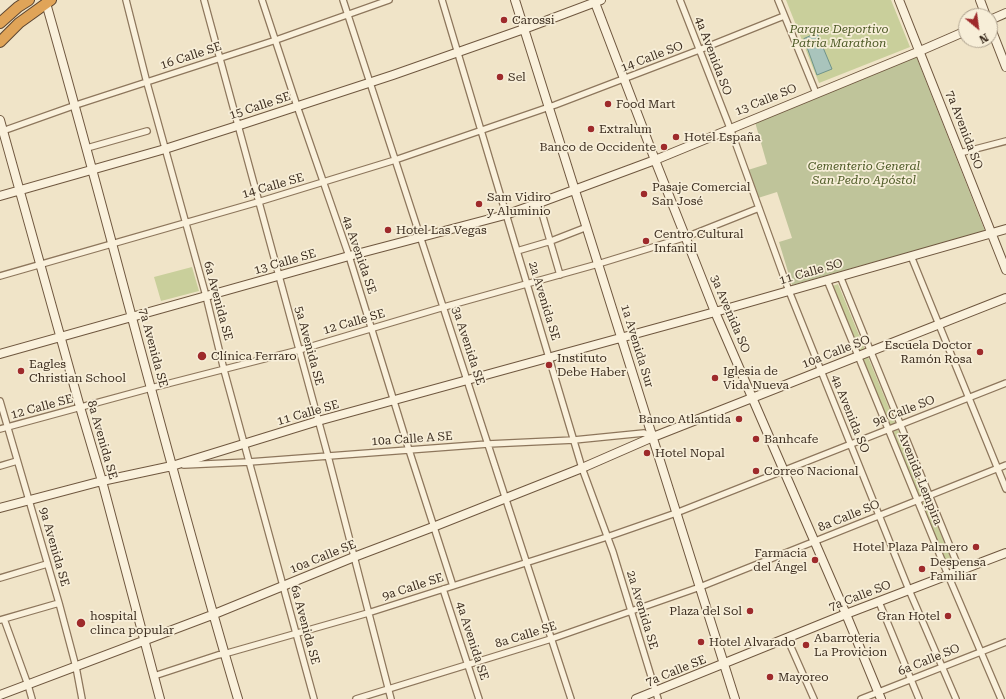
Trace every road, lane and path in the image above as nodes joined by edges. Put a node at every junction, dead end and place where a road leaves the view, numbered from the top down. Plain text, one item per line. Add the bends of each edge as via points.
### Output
1 (29, 0) edge
2 (126, 0) edge
3 (204, 0) edge
4 (262, 0) edge
5 (343, 0) edge
6 (389, 0) edge
7 (442, 0) edge
8 (515, 0) edge
9 (680, 0) edge
10 (778, 0) edge
11 (899, 0) edge
12 (49, 1) edge
13 (596, 1) edge
14 (347, 14) junction
15 (784, 16) junction
16 (0, 23) edge
17 (524, 29) junction
18 (958, 34) edge
19 (276, 40) junction
20 (0, 42) edge
21 (998, 46) edge
22 (699, 50) junction
23 (920, 51) junction
24 (457, 52) junction
25 (221, 58) junction
26 (1006, 67) edge
27 (624, 79) junction
28 (370, 82) junction
29 (146, 83) junction
30 (816, 93) junction
31 (76, 106) junction
32 (297, 106) junction
33 (549, 107) junction
34 (0, 120) edge
35 (238, 126) junction
36 (730, 128) junction
37 (147, 130) dead end
38 (482, 131) junction
39 (2, 132) edge
40 (1006, 141) edge
41 (87, 148) junction
42 (165, 149) junction
43 (960, 153) junction
44 (395, 160) junction
45 (655, 160) junction
46 (92, 170) junction
47 (323, 182) junction
48 (575, 189) junction
49 (19, 191) junction
50 (0, 196) edge
51 (258, 202) junction
52 (539, 203) junction
53 (759, 208) junction
54 (505, 215) junction
55 (185, 222) junction
56 (587, 227) junction
57 (1006, 228) edge
58 (991, 233) junction
59 (420, 237) junction
60 (686, 237) junction
61 (551, 241) junction
62 (112, 243) junction
63 (517, 251) junction
64 (349, 256) junction
65 (911, 256) junction
66 (40, 264) junction
67 (598, 264) junction
68 (1006, 270) edge
69 (560, 275) junction
70 (0, 276) edge
71 (840, 276) junction
72 (278, 277) junction
73 (827, 280) junction
74 (527, 284) junction
75 (789, 291) junction
76 (206, 296) junction
77 (1006, 298) edge
78 (444, 307) junction
79 (715, 312) junction
80 (132, 317) junction
81 (939, 325) junction
82 (372, 329) junction
83 (621, 337) junction
84 (60, 338) junction
85 (299, 350) junction
86 (871, 352) junction
87 (0, 354) edge
88 (858, 356) junction
89 (550, 357) junction
90 (224, 370) junction
91 (821, 371) junction
92 (468, 380) junction
93 (1006, 383) edge
94 (151, 388) junction
95 (752, 398) junction
96 (969, 398) junction
97 (0, 401) edge
98 (394, 401) junction
99 (80, 407) junction
100 (318, 422) junction
101 (900, 424) junction
102 (8, 427) junction
103 (888, 429) junction
104 (0, 430) edge
105 (653, 437) junction
106 (574, 440) junction
107 (244, 444) junction
108 (488, 444) junction
109 (851, 444) junction
110 (409, 450) junction
111 (328, 456) junction
112 (17, 461) junction
113 (249, 462) junction
114 (1006, 465) edge
115 (0, 466) edge
116 (172, 466) junction
117 (582, 468) junction
118 (997, 468) junction
119 (784, 470) junction
120 (102, 481) junction
121 (1006, 489) edge
122 (929, 495) junction
123 (506, 498) junction
124 (917, 500) junction
125 (29, 501) junction
126 (0, 508) edge
127 (676, 513) junction
128 (879, 515) junction
129 (433, 527) junction
130 (607, 537) junction
131 (815, 541) junction
132 (1006, 553) edge
133 (354, 556) junction
134 (526, 562) junction
135 (47, 564) junction
136 (960, 570) junction
137 (948, 575) junction
138 (0, 578) edge
139 (283, 586) junction
140 (453, 586) junction
141 (700, 587) junction
142 (443, 589) junction
143 (910, 590) junction
144 (879, 602) junction
145 (58, 603) junction
146 (630, 612) junction
147 (368, 613) junction
148 (846, 614) junction
149 (212, 615) junction
150 (2, 619) edge
151 (295, 634) junction
152 (787, 638) junction
153 (551, 639) junction
154 (144, 641) junction
155 (1006, 642) edge
156 (980, 652) junction
157 (224, 654) junction
158 (724, 664) junction
159 (468, 665) junction
160 (942, 666) junction
161 (76, 667) junction
162 (154, 676) junction
163 (911, 679) junction
164 (28, 685) junction
165 (388, 689) junction
166 (0, 695) edge
167 (657, 695) edge
168 (880, 696) edge
169 (32, 699) edge
170 (82, 699) edge
171 (160, 699) edge
172 (238, 699) edge
173 (314, 699) edge
174 (356, 699) edge
175 (390, 699) edge
176 (479, 699) edge
177 (571, 699) edge
178 (636, 699) edge
179 (735, 699) edge
180 (814, 699) edge
181 (861, 699) edge
182 (919, 699) edge
183 (956, 699) edge
184 (1001, 699) edge

1 - 16 highway
2 - 29 street, 6a Avenida SE
3 - 25 street, 5a Avenida SE
4 - 19 street, 4a Avenida SE
5 - 14 street, 3a Avenida SE
6 - 14 street, 16 Calle SE
7 - 24 street, 2a Avenida SE
8 - 17 street, 1a Avenida Sur
9 - 22 street, 4a Avenida SO
10 - 15 street
11 - 23 street, 7a Avenida SO
12 - 20 highway via 19,23
12 - 31 street, 7a Avenida SE
13 - 17 street, 15 Calle SE
13 - 27 street, 3a Avenida SO
14 - 19 street, 16 Calle SE
14 - 28 street, 3a Avenida SE
15 - 22 street, 14 Calle SO
15 - 30 street
17 - 24 street, 15 Calle SE
17 - 33 street, 1a Avenida Sur
18 - 23 street, 13 Calle SO
19 - 25 street, 16 Calle SE
19 - 32 street, 4a Avenida SE
21 - 26 street
22 - 27 street, 14 Calle SO
22 - 36 street, 4a Avenida SO
23 - 30 street, 13 Calle SO
23 - 43 street, 7a Avenida SO
24 - 28 street, 15 Calle SE
24 - 38 street, 2a Avenida SE
25 - 29 street, 16 Calle SE
25 - 35 street, 5a Avenida SE
27 - 33 street, 14 Calle SO
27 - 45 street, 3a Avenida SO
28 - 32 street, 15 Calle SE
28 - 44 street, 3a Avenida SE
29 - 31 street, 16 Calle SE
29 - 42 street, 6a Avenida SE
30 - 36 street, 13 Calle SO
31 - 39 street, 16 Calle SE
31 - 41 street, 7a Avenida SE
32 - 35 street, 15 Calle SE
32 - 47 street, 4a Avenida SE
33 - 38 street, 14 Calle SE
33 - 48 street, 1a Avenida Sur
34 - 39 street, 8a Avenida SE
35 - 42 street, 15 Calle SE
35 - 51 street, 5a Avenida SE
36 - 45 street, 13 Calle SO
36 - 53 street, 4a Avenida SO
37 - 41 street
38 - 44 street, 14 Calle SE
38 - 54 street, 2a Avenida SE
39 - 49 street, 8a Avenida SE
40 - 43 street
41 - 46 street, 7a Avenida SE
42 - 46 street, 15 Calle SE
42 - 55 street, 6a Avenida SE
43 - 58 street, 7a Avenida SO
44 - 47 street, 14 Calle SE
44 - 59 street, 3a Avenida SE
45 - 48 street, 13 Calle SO
45 - 60 street, 3a Avenida SO
46 - 49 street, 15 Calle SE
46 - 62 street, 7a Avenida SE
47 - 51 street, 14 Calle SE
47 - 64 street, 4a Avenida SE
48 - 52 street, 13 Calle SE
48 - 56 street, 1a Avenida Sur
49 - 50 street, 15 Calle SE
49 - 66 street, 8a Avenida SE
51 - 55 street, 14 Calle SE
51 - 72 street, 5a Avenida SE
52 - 54 street, 13 Calle SE
52 - 61 street
53 - 60 street, 12 Calle SE
53 - 75 street, 4a Avenida SO
54 - 59 street, 13 Calle SE
54 - 63 street, 2a Avenida SE
55 - 62 street, 14 Calle SE
55 - 76 street, 6a Avenida SE
56 - 61 street
56 - 67 street, 1a Avenida Sur
57 - 58 street, 11 Calle SO
58 - 65 street, 11 Calle SO
58 - 68 street, 7a Avenida SO
59 - 64 street, 13 Calle SE
59 - 78 street, 3a Avenida SE
60 - 67 street, 12 Calle SE
60 - 79 street, 3a Avenida SO
61 - 63 street
61 - 69 street
62 - 66 street, 14 Calle SE
62 - 80 street, 7a Avenida SE
63 - 74 street, 2a Avenida SE
64 - 72 street, 13 Calle SE
64 - 82 street, 4a Avenida SE
65 - 71 street, 11 Calle SO
65 - 81 street
66 - 70 street, 14 Calle SE
66 - 84 street, 8a Avenida SE
67 - 69 street, 12 Calle SE
67 - 83 street, 1a Avenida Sur
69 - 74 street, 12 Calle SE
71 - 73 street, 11 Calle SO
71 - 86 street, Avenida Lempira
72 - 76 street, 13 Calle SE
72 - 85 street, 5a Avenida SE
73 - 75 street, 11 Calle SO
73 - 88 street, Avenida Lempira
74 - 78 street, 12 Calle SE
74 - 89 street, 2a Avenida SE
75 - 79 street, 11 Calle SO
75 - 91 street, 4a Avenida SO
76 - 80 street, 13 Calle SE
76 - 90 street, 6a Avenida SE
77 - 81 street, 10a Calle SO
78 - 82 street, 12 Calle SE
78 - 92 street, 3a Avenida SE
79 - 83 street, 11 Calle SO
79 - 95 street, 3a Avenida SO
80 - 84 street, 13 Calle SE
80 - 94 street, 7a Avenida SE
81 - 86 street, 10a Calle SO
81 - 96 street
82 - 85 street, 12 Calle SE
82 - 98 street, 4a Avenida SE
83 - 89 street, 11 Calle SE
83 - 105 street, 1a Avenida Sur
84 - 87 street, 13 Calle SE
84 - 99 street, 8a Avenida SE
85 - 90 street, 12 Calle SE
85 - 100 street, 5a Avenida SE
86 - 88 street, 10a Calle SO
86 - 101 street, Avenida Lempira
88 - 91 street, 10a Calle SO
88 - 103 street, Avenida Lempira
89 - 92 street, 11 Calle SE
89 - 106 street, 2a Avenida SE
90 - 94 street, 12 Calle SE
90 - 107 street, 6a Avenida SE
91 - 95 street, 10a Calle SO
91 - 109 street, 4a Avenida SO
92 - 98 street, 11 Calle SE
92 - 108 street, 3a Avenida SE
93 - 96 street, 9a Calle SO
94 - 99 street, 12 Calle SE
94 - 116 street, 7a Avenida SE
95 - 105 street, 10a Calle SO
95 - 119 street, 3a Avenida SO
96 - 101 street, 9a Calle SO
96 - 118 street
97 - 102 street, 9a Avenida SE
98 - 100 street, 11 Calle SE
98 - 110 street, 4a Avenida SE
99 - 102 street, 12 Calle SE
99 - 120 street, 8a Avenida SE
100 - 107 street, 11 Calle SE
100 - 111 street, 5a Avenida SE
101 - 103 street, 9a Calle SO
101 - 122 street, Avenida Lempira
102 - 104 street, 12 Calle SE
102 - 112 street, 9a Avenida SE
103 - 109 street, 9a Calle SO
103 - 124 street, Avenida Lempira
105 - 106 street, 10a Calle A SE via 644,433
105 - 117 street, 10a Calle SE
105 - 127 street, 1a Avenida Sur
106 - 108 street, 10a Calle A SE
106 - 117 street, 2a Avenida SE
107 - 113 street, 6a Avenida SE
107 - 116 street, 11 Calle SE
108 - 110 street, 10a Calle A SE
108 - 123 street, 3a Avenida SE
109 - 119 street, 9a Calle SO
109 - 128 street, 4a Avenida SO
110 - 111 street, 10a Calle A SE
110 - 129 street, 4a Avenida SE
111 - 113 street, 10a Calle A SE
111 - 133 street, 5a Avenida SE
112 - 115 street
112 - 125 street, 9a Avenida SE
113 - 116 street, 10a Calle A SE
113 - 139 street, 6a Avenida SE
114 - 118 street, 8a Calle SO
116 - 120 street, 11 Calle SE
116 - 149 street, 7a Avenida SE
117 - 123 street, 10a Calle SE
117 - 130 street, 2a Avenida SE
118 - 121 street
118 - 122 street, 8a Calle SO
119 - 127 street, 9a Calle SO
119 - 131 street, 3a Avenida SO
120 - 125 street, 11 Calle SE
120 - 154 street, 8a Avenida SE
122 - 124 street, 8a Calle SO
122 - 136 street, Avenida Lempira
123 - 129 street, 10a Calle SE
123 - 134 street, 3a Avenida SE
124 - 128 street, 8a Calle SO
124 - 137 street, Avenida Lempira
125 - 126 street, 11 Calle SE
125 - 135 street, 9a Avenida SE
127 - 130 street, 9a Calle SE
127 - 141 street, 1a Avenida Sur
128 - 131 street, 8a Calle SO
128 - 143 street, 4a Avenida SO
129 - 133 street, 10a Calle SE
129 - 140 street, 4a Avenida SE
130 - 134 street, 9a Calle SE
130 - 146 street, 2a Avenida SE
131 - 141 street, 8a Calle SO
131 - 148 street, 3a Avenida SO
132 - 136 street, 7a Calle SO
133 - 139 street, 10a Calle SE
133 - 147 street, 5a Avenida SE
134 - 140 street, 9a Calle SE
134 - 153 street, 3a Avenida SE
135 - 138 street
135 - 145 street, 9a Avenida SE
136 - 137 street, 7a Calle SO
137 - 143 street, 7a Calle SO
137 - 156 street, Avenida Lempira
139 - 149 street, 10a Calle SE
139 - 151 street, 6a Avenida SE
140 - 142 street, 9a Calle SE
141 - 146 street, 8a Calle SE
141 - 158 street, 1a Avenida Sur
142 - 147 street, 9a Calle SE
142 - 159 street, 4a Avenida SE
143 - 144 street, 7a Calle SO
143 - 160 street, 4a Avenida SO
144 - 148 street, 7a Calle SO
144 - 163 street
145 - 150 street
145 - 161 street, 9a Avenida SE
146 - 153 street, 8a Calle SE
146 - 167 street, 2a Avenida SE
147 - 151 street, 9a Calle SE
147 - 165 street, 5a Avenida SE
148 - 152 street, 7a Calle SO
148 - 168 street, 3a Avenida SO
149 - 154 street, 10a Calle SE
149 - 157 street, 7a Avenida SE
150 - 164 street
151 - 157 street, 9a Calle SE
151 - 173 street, 6a Avenida SE
152 - 158 street, 7a Calle SO
152 - 180 street
153 - 159 street, 8a Calle SE
153 - 177 street, 3a Avenida SE
154 - 161 street, 10a Calle SE
154 - 162 street, 8a Avenida SE
155 - 156 street, 6a Calle SO
156 - 160 street, 6a Calle SO
156 - 184 street, Avenida Lempira
157 - 162 street, 9a Calle SE
157 - 172 street, 7a Avenida SE
158 - 167 street, 7a Calle SE
158 - 179 street, 1a Avenida Sur
159 - 165 street, 8a Calle SE
159 - 176 street, 4a Avenida SE
160 - 163 street, 6a Calle SO
160 - 183 street, 4a Avenida SO
161 - 164 street, 10a Calle SE
161 - 170 street, 9a Avenida SE
162 - 171 street, 8a Avenida SE
163 - 168 street, 6a Calle SO
163 - 182 street
164 - 166 street, 10a Calle SE
164 - 169 street
165 - 174 street, 8a Calle SE
165 - 175 street, 5a Avenida SE
167 - 178 street, 7a Calle SE
168 - 181 street, 6a Calle SO

